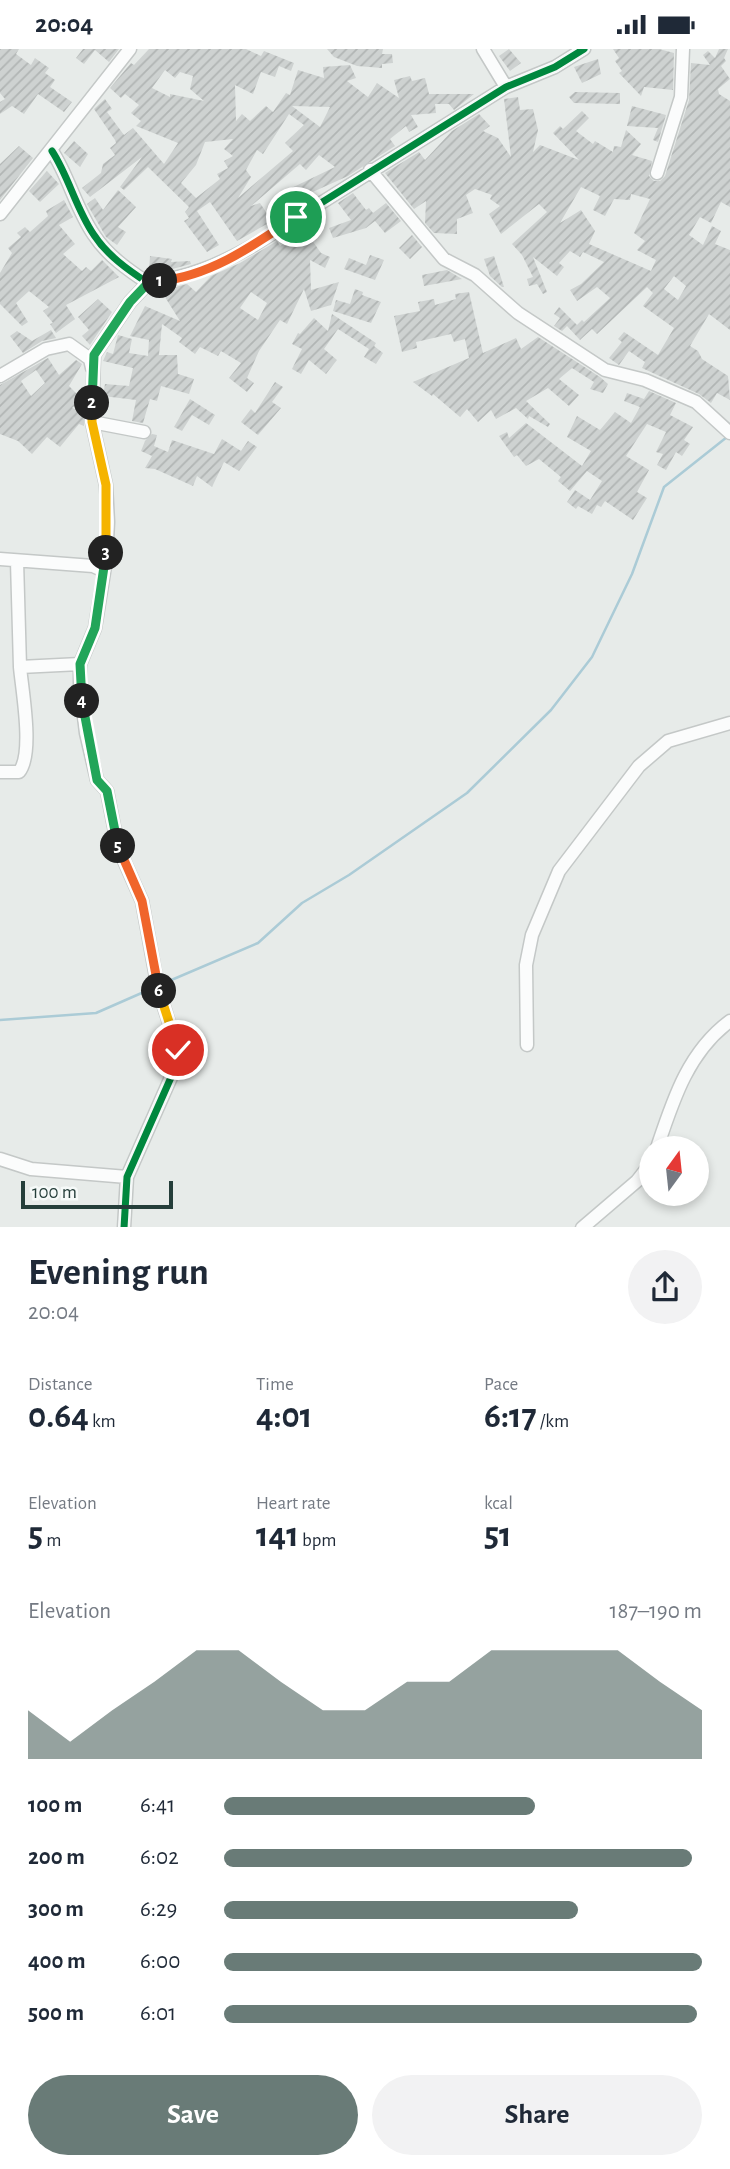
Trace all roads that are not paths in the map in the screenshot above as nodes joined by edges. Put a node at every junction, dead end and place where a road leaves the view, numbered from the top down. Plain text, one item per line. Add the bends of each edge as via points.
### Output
1 (130, 49) edge
2 (482, 49) edge
3 (584, 49) edge
4 (683, 49) edge
5 (506, 87) junction
6 (52, 151) junction
7 (370, 170) junction
8 (657, 173) dead end
9 (0, 213) edge
10 (148, 283) junction
11 (92, 369) junction
12 (0, 376) edge
13 (92, 422) junction
14 (145, 432) dead end
15 (730, 433) edge
16 (0, 559) edge
17 (17, 561) junction
18 (104, 571) junction
19 (80, 664) junction
20 (20, 667) junction
21 (730, 723) edge
22 (0, 772) edge
23 (730, 1021) edge
24 (527, 1045) dead end
25 (661, 1136) edge
26 (0, 1159) edge
27 (127, 1177) junction
28 (639, 1178) edge
29 (125, 1227) edge
30 (582, 1227) edge

1 - 6 street
2 - 5 street
3 - 5 street
4 - 8 street via 681,97
5 - 7 street
6 - 9 street
6 - 10 street via 93,235 113,258
7 - 10 street via 223,263 180,279
7 - 15 street via 444,259 475,275 518,313 605,370 645,380 696,402
10 - 11 street via 94,355
11 - 12 street via 90,359 69,344 46,349
11 - 13 street
13 - 14 street
13 - 18 street via 106,485
16 - 17 street
17 - 18 street via 93,566
17 - 20 street
18 - 19 street via 95,628
19 - 20 street
19 - 27 street via 86,733 97,780 107,791 118,847 142,901 158,988 180,1057
20 - 22 street via 25,765 19,772
21 - 24 street via 668,741 639,767 559,871 532,935 526,965
23 - 25 street via 711,1035 693,1059
26 - 27 street via 31,1169
27 - 29 street
28 - 30 street

